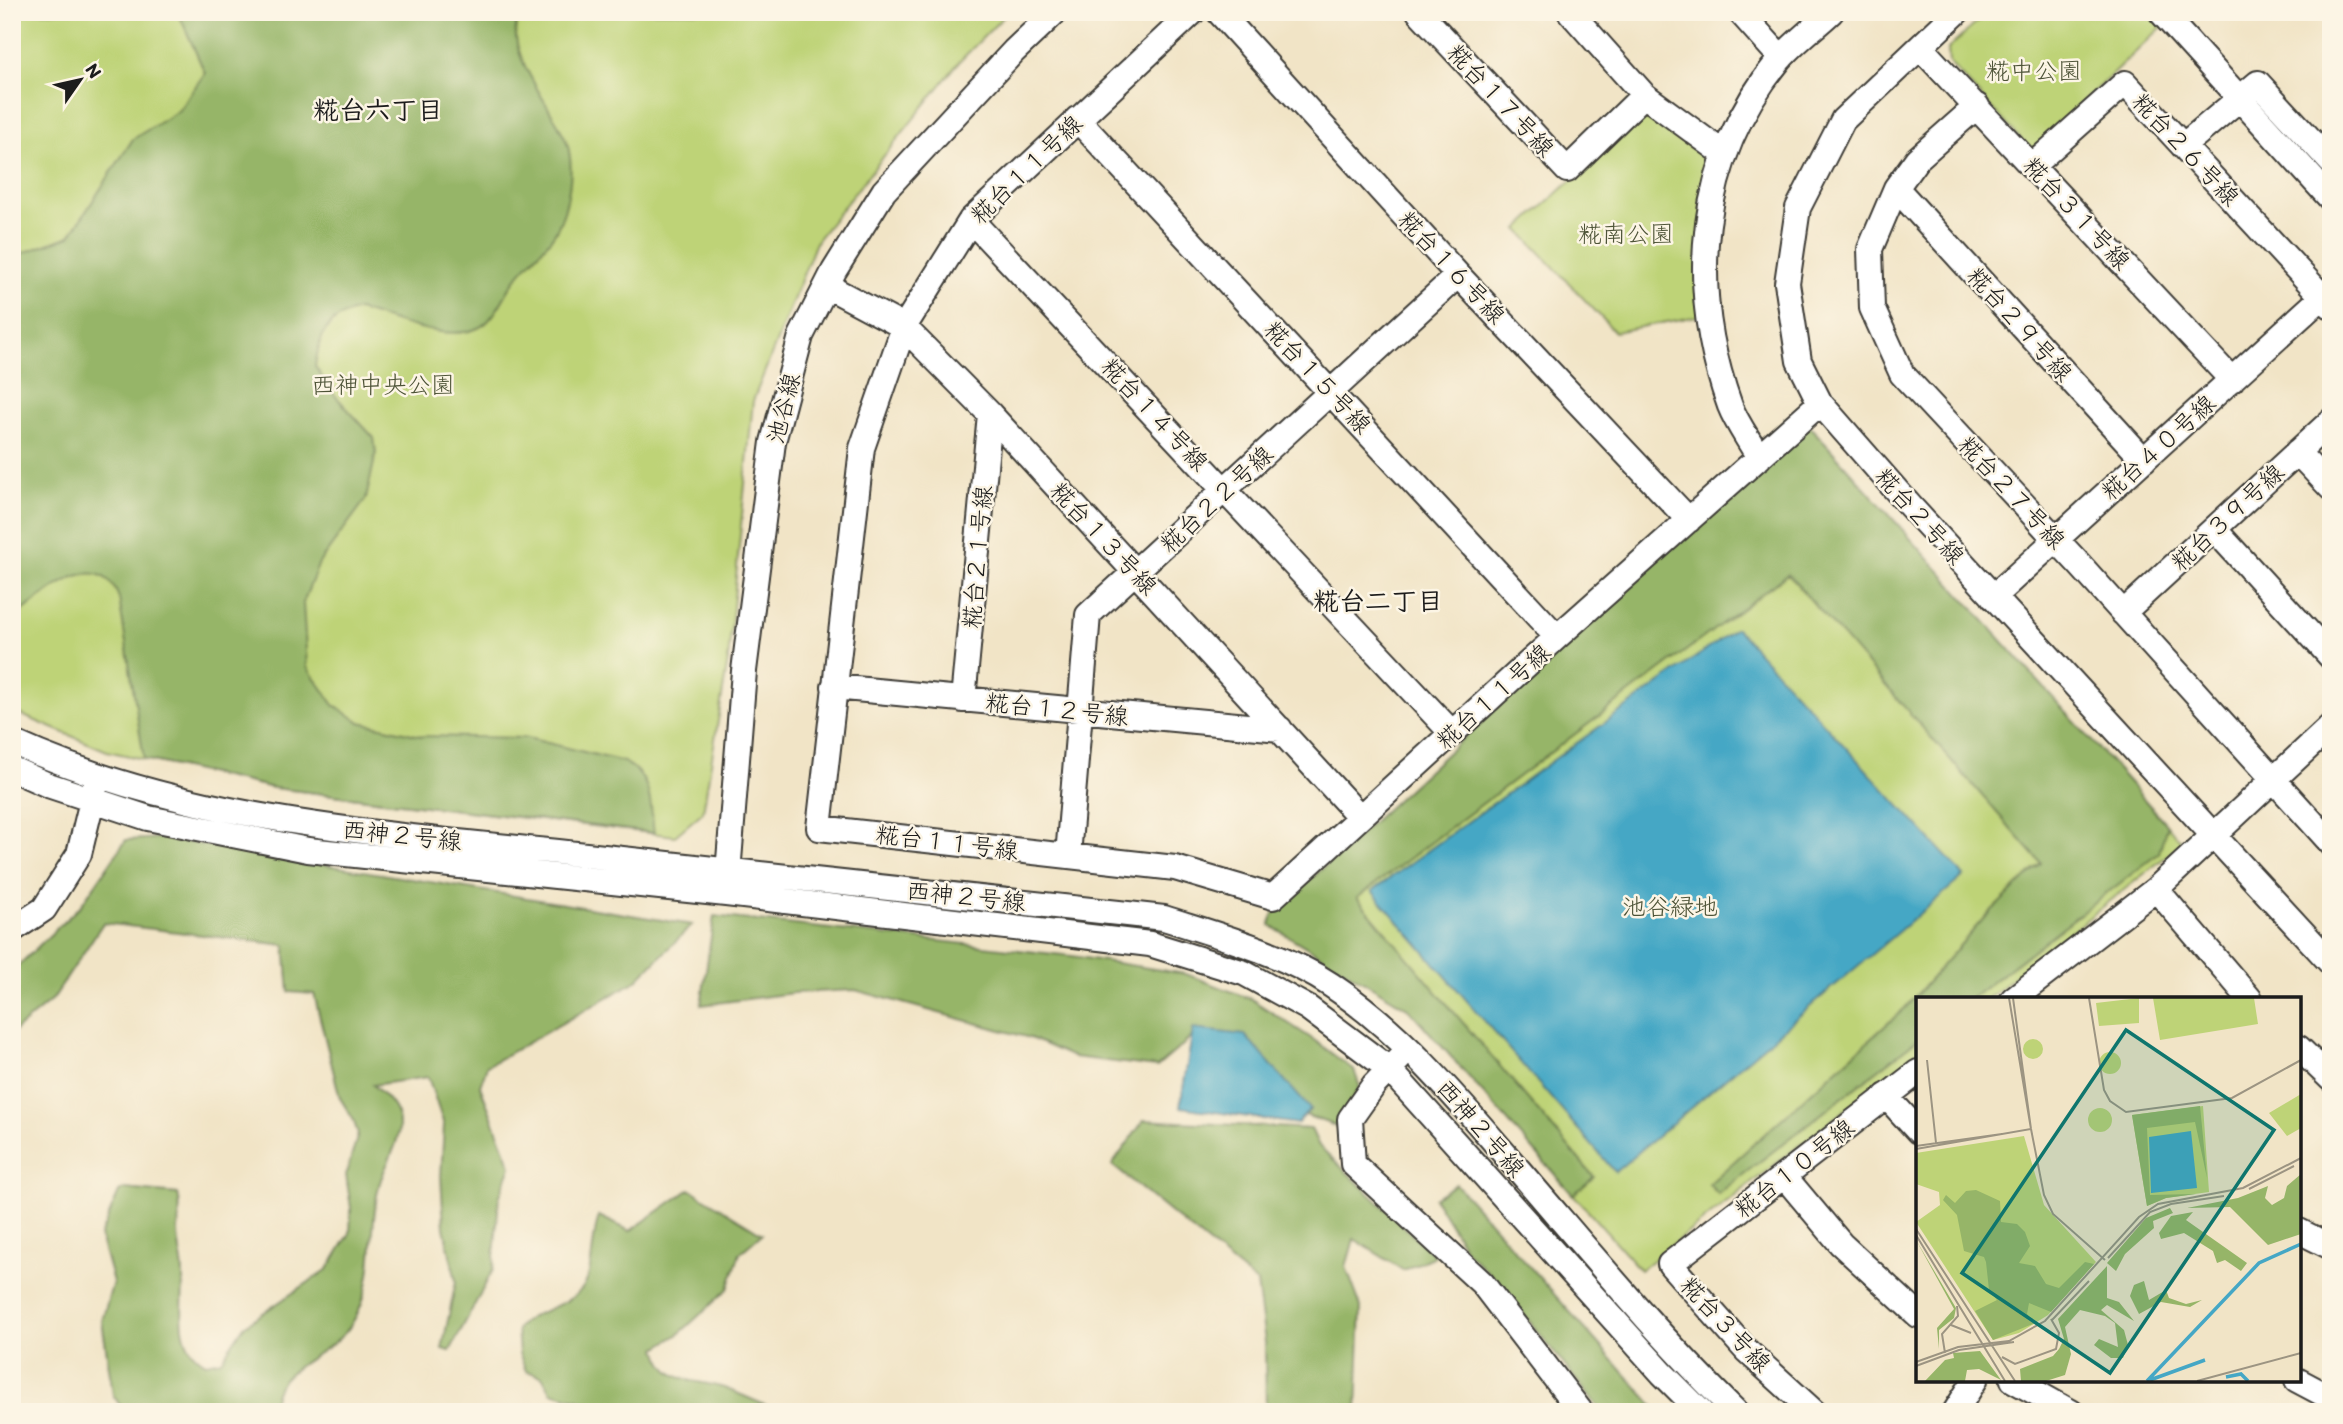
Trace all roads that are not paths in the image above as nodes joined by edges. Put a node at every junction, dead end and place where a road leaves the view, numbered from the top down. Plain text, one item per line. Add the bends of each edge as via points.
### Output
1 (1055, 12) edge
2 (1193, 12) edge
3 (1219, 12) edge
4 (1419, 12) edge
5 (1570, 12) edge
6 (1740, 12) edge
7 (1831, 12) edge
8 (1957, 12) edge
9 (2161, 12) edge
10 (1920, 47) junction
11 (1781, 58) junction
12 (1644, 96) junction
13 (2239, 98) junction
14 (1977, 106) junction
15 (1077, 119) junction
16 (2183, 146) junction
17 (1723, 153) junction
18 (2331, 162) edge
19 (2033, 165) junction
20 (1896, 188) junction
21 (2331, 199) edge
22 (971, 220) junction
23 (1458, 275) junction
24 (827, 286) junction
25 (2328, 297) edge
26 (904, 327) junction
27 (2232, 380) junction
28 (1332, 391) junction
29 (1820, 403) junction
30 (990, 414) junction
31 (2331, 421) edge
32 (2297, 452) junction
33 (1759, 457) junction
34 (2144, 460) junction
35 (2331, 488) edge
36 (1226, 490) junction
37 (1689, 520) junction
38 (2214, 529) junction
39 (2057, 539) junction
40 (1136, 573) junction
41 (1993, 597) junction
42 (2123, 613) junction
43 (1557, 637) junction
44 (2331, 657) edge
45 (834, 687) junction
46 (963, 700) junction
47 (1081, 712) junction
48 (2331, 726) edge
49 (1280, 729) junction
50 (1452, 733) junction
51 (12, 742) edge
52 (12, 769) edge
53 (2272, 780) junction
54 (95, 788) junction
55 (1360, 817) junction
56 (2214, 836) junction
57 (2331, 843) edge
58 (1068, 856) junction
59 (727, 882) junction
60 (2156, 889) junction
61 (12, 930) edge
62 (2331, 963) edge
63 (2239, 995) edge
64 (2016, 997) edge
65 (1408, 1050) junction
66 (2301, 1050) edge
67 (1390, 1069) junction
68 (1916, 1074) edge
69 (2331, 1079) edge
70 (1886, 1096) junction
71 (1916, 1129) edge
72 (1784, 1176) junction
73 (2301, 1232) edge
74 (2331, 1247) edge
75 (1670, 1264) joint
76 (1916, 1313) edge
77 (1974, 1382) edge
78 (2017, 1382) edge
79 (2301, 1382) edge
80 (2331, 1398) edge
81 (1581, 1412) edge
82 (1701, 1412) edge
83 (1736, 1412) edge
84 (1814, 1412) edge
85 (1955, 1412) edge
86 (2071, 1412) edge

1 - 24 street, 池谷線 via 884,191
2 - 15 street, 糀台１１号線
3 - 23 street, 糀台１６号線
4 - 12 street, 糀台１７号線 via 1567,170
5 - 12 street
6 - 11 street
7 - 11 street
8 - 10 street, 糀台２号線
9 - 13 street
10 - 14 street, 糀台３１号線
10 - 29 street, 糀台２号線 via 1843,120 1798,208 1787,283 1799,361
11 - 17 street
12 - 17 street
13 - 16 street
13 - 18 street via 2258,83
13 - 21 street
14 - 19 street, 糀台３１号線
14 - 20 street, 糀台２７号線 via 1917,159
15 - 22 street, 糀台１１号線
15 - 28 street, 糀台１５号線
16 - 19 street, 糀台２６号線 via 2125,83
16 - 25 street, 糀台２６号線
17 - 33 street via 1703,253 1709,333 1731,408
19 - 27 street, 糀台３１号線
20 - 34 street, 糀台２９号線
20 - 39 street, 糀台２７号線 via 1870,249 1872,307 1902,374
22 - 26 street, 糀台１１号線
22 - 36 street, 糀台１４号線
23 - 28 street, 糀台２２号線
23 - 37 street, 糀台１６号線
24 - 26 street, 糀台１３号線
24 - 59 street, 池谷線 via 801,336 773,442 744,671
25 - 27 street, 糀台４０号線
26 - 30 street, 糀台１３号線
26 - 45 street, 糀台１１号線 via 862,448
27 - 34 street, 糀台４０号線
28 - 36 street, 糀台２２号線
28 - 43 street, 糀台１５号線
29 - 33 street, 糀台１１号線
29 - 41 street, 糀台２号線
30 - 40 street, 糀台１３号線
30 - 46 street, 糀台２１号線
31 - 32 street, 糀台３９号線
32 - 35 street
32 - 38 street, 糀台３９号線
33 - 37 street, 糀台１１号線
34 - 39 street, 糀台４０号線
36 - 40 street, 糀台２２号線
36 - 50 street, 糀台１４号線
37 - 43 street, 糀台１１号線
38 - 42 street, 糀台３９号線
38 - 44 street
39 - 41 street, 糀台４０号線
39 - 42 street, 糀台２７号線
40 - 47 street, 糀台２２号線 via 1088,615
40 - 49 street, 糀台１３号線
41 - 56 street, 糀台２号線
42 - 53 street, 糀台２７号線
43 - 50 street, 糀台１１号線
45 - 46 street, 糀台１２号線
45 - 58 street, 糀台１１号線 via 819,828
46 - 47 street, 糀台１２号線
47 - 49 street, 糀台１２号線
47 - 58 street, 糀台２２号線
48 - 53 street
49 - 55 street, 糀台１３号線
50 - 55 street, 糀台１１号線
51 - 54 street, 西神２号線
52 - 54 street, 西神２号線
53 - 56 street
53 - 57 street, 糀台２７号線
54 - 59 street, 西神２号線 via 148,818 308,850
54 - 61 street via 79,853 44,909
55 - 58 street, 糀台１１号線 via 1273,897 1175,868
56 - 60 street
56 - 62 street, 糀台２号線
59 - 65 street, 西神２号線 via 1164,918 1256,947 1330,984
59 - 67 street, 西神２号線 via 1150,944 1244,973 1308,1008
60 - 63 street
60 - 64 street
65 - 67 street
65 - 83 street, 西神２号線 via 1444,1083 1679,1356
66 - 69 street
67 - 81 street via 1350,1119 1353,1164 1482,1283
67 - 82 street, 西神２号線
68 - 70 street, 糀台１０号線
70 - 71 street
70 - 72 street, 糀台１０号線
72 - 75 street, 糀台１０号線
72 - 76 street via 1841,1244
73 - 74 street
75 - 84 street, 糀台３号線 via 1747,1351
77 - 85 street
78 - 86 street
79 - 80 street

